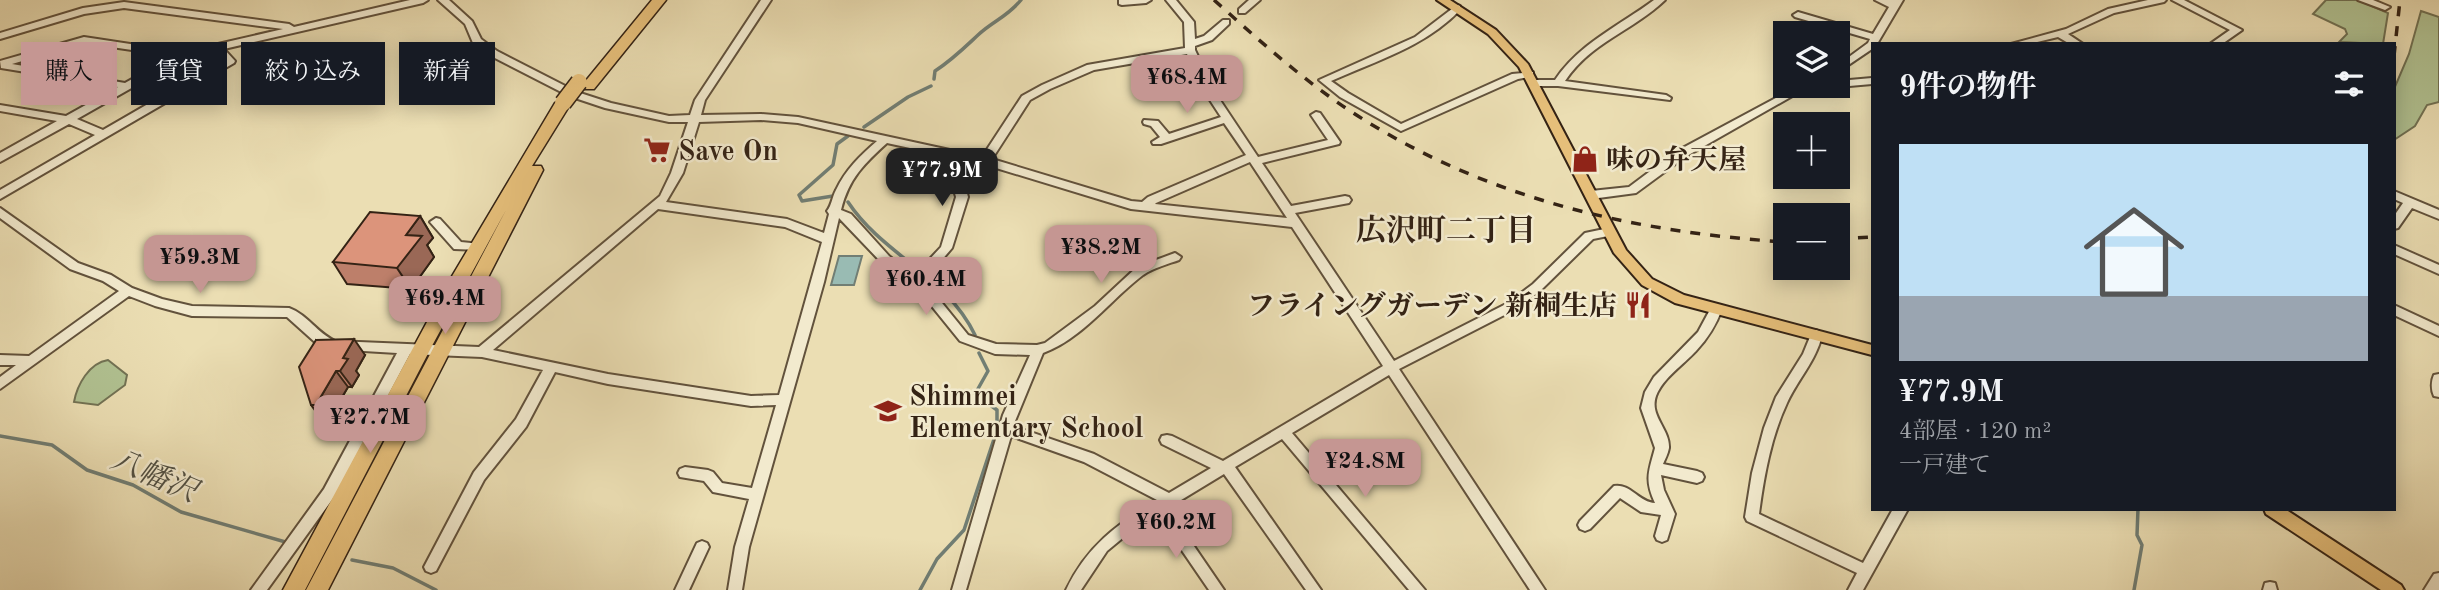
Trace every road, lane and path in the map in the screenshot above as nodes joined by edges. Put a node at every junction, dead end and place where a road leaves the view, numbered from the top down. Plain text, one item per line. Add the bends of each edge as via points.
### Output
1 (158, 0) edge
2 (423, 0) edge
3 (443, 0) edge
4 (646, 0) edge
5 (659, 0) edge
6 (766, 0) edge
7 (1146, 0) edge
8 (1171, 0) edge
9 (1255, 0) edge
10 (1442, 0) edge
11 (1660, 0) edge
12 (1881, 0) edge
13 (2161, 0) edge
14 (2177, 0) edge
15 (2363, 0) edge
16 (1122, 2) edge
17 (1897, 3) edge
18 (2385, 7) dead end
19 (1457, 8) junction
20 (1242, 11) dead end
21 (201, 14) junction
22 (1798, 15) dead end
23 (1226, 22) dead end
24 (291, 30) junction
25 (2059, 33) junction
26 (0, 36) edge
27 (1874, 42) edge
28 (2024, 42) edge
29 (2075, 42) edge
30 (2218, 42) edge
31 (1871, 44) edge
32 (227, 45) edge
33 (131, 47) edge
34 (1190, 47) junction
35 (1850, 60) edge
36 (0, 64) edge
37 (1531, 79) junction
38 (1871, 81) edge
39 (131, 83) edge
40 (1558, 83) junction
41 (1850, 83) edge
42 (584, 84) junction
43 (124, 87) junction
44 (1666, 98) dead end
45 (1783, 98) edge
46 (153, 105) edge
47 (569, 105) junction
48 (0, 108) edge
49 (1316, 115) dead end
50 (1227, 118) junction
51 (69, 120) junction
52 (695, 120) junction
53 (1148, 122) dead end
54 (103, 134) junction
55 (885, 139) junction
56 (953, 154) junction
57 (1, 157) edge
58 (1254, 159) junction
59 (985, 162) junction
60 (1591, 194) junction
61 (0, 195) edge
62 (2396, 196) edge
63 (1345, 200) dead end
64 (2410, 202) junction
65 (657, 205) junction
66 (1143, 207) junction
67 (1288, 210) junction
68 (833, 211) junction
69 (0, 212) edge
70 (2439, 215) edge
71 (436, 222) dead end
72 (2396, 222) edge
73 (1296, 223) junction
74 (1609, 232) junction
75 (827, 239) junction
76 (477, 247) junction
77 (2396, 251) edge
78 (1175, 257) dead end
79 (2439, 270) edge
80 (921, 276) junction
81 (128, 292) junction
82 (1716, 309) junction
83 (2396, 311) edge
84 (2439, 331) edge
85 (1816, 335) junction
86 (1871, 350) edge
87 (422, 351) junction
88 (1038, 351) junction
89 (482, 352) junction
90 (0, 360) edge
91 (28, 361) junction
92 (551, 367) junction
93 (1391, 368) junction
94 (2439, 379) edge
95 (0, 384) edge
96 (2439, 392) edge
97 (784, 400) junction
98 (1006, 429) junction
99 (1283, 431) junction
100 (1167, 440) dead end
101 (1225, 467) junction
102 (1656, 468) junction
103 (685, 473) dead end
104 (1697, 477) dead end
105 (757, 495) junction
106 (1165, 503) junction
107 (1666, 509) junction
108 (1900, 511) edge
109 (2275, 511) edge
110 (1585, 525) dead end
111 (1662, 537) dead end
112 (702, 547) dead end
113 (431, 567) dead end
114 (1866, 571) junction
115 (2439, 579) edge
116 (258, 590) edge
117 (294, 590) edge
118 (317, 590) edge
119 (682, 590) edge
120 (734, 590) edge
121 (959, 590) edge
122 (1073, 590) edge
123 (1217, 590) edge
124 (1314, 590) edge
125 (1418, 590) edge
126 (1538, 590) edge
127 (1856, 590) edge
128 (2395, 590) edge
129 (2431, 590) edge

1 - 21 street via 202,8
2 - 24 street
3 - 52 street via 469,23 482,46 573,94 650,116
4 - 42 highway
5 - 42 highway
6 - 52 street via 704,94
7 - 16 street
8 - 34 street via 1189,22
9 - 20 street
10 - 19 main road
11 - 40 street via 1587,47
12 - 17 street
13 - 25 street via 2111,11
14 - 30 street via 2237,30
15 - 18 street
17 - 27 street
19 - 37 main road via 1500,39
19 - 37 street via 1419,38 1324,80 1401,128 1516,76
21 - 24 street
21 - 26 street via 124,5 83,11
22 - 27 street
23 - 34 street
24 - 32 street
25 - 28 street
25 - 29 street
31 - 35 street
33 - 36 street via 84,40
34 - 50 street
34 - 59 street via 1091,67 1026,98
36 - 43 street
37 - 40 street
37 - 60 main road
38 - 41 street
39 - 43 street
40 - 44 street
42 - 47 highway
43 - 51 street
45 - 60 street via 1681,155 1632,190
46 - 54 street
47 - 76 highway via 530,154
47 - 87 highway via 525,187
48 - 51 street
49 - 58 street via 1335,142
50 - 53 street via 1162,140 1154,123
50 - 58 street
51 - 54 street
51 - 57 street
52 - 55 street via 776,117
52 - 65 street via 674,180
54 - 61 street
55 - 56 street
55 - 68 street via 850,173
56 - 59 street
56 - 80 street via 962,197 946,248
58 - 66 street
58 - 67 street
59 - 66 street
60 - 74 main road
62 - 64 street
63 - 67 street
64 - 70 street
64 - 72 street
65 - 75 street via 787,223
65 - 89 street
66 - 73 street
67 - 73 street
68 - 75 street
68 - 80 street via 847,217 885,259
69 - 81 street via 74,266 107,278
71 - 76 street via 458,246
73 - 93 street
74 - 82 main road via 1629,265 1647,282 1680,299
74 - 93 street via 1589,236 1511,306
75 - 97 street
76 - 87 highway
77 - 79 street
78 - 88 street via 1141,270 1099,309
80 - 88 street via 970,342 995,349
81 - 87 street via 192,311 289,313 319,341 334,346
81 - 91 street
82 - 85 main road
82 - 102 street via 1690,351 1658,380 1649,396 1649,411 1662,448
83 - 84 street
85 - 86 main road
85 - 114 street via 1808,363 1776,411 1752,517
87 - 89 street
87 - 116 street
87 - 117 highway
87 - 118 highway
88 - 98 street
89 - 92 street
90 - 91 street
91 - 95 street
92 - 97 street via 751,401
92 - 113 street via 521,423 479,476
93 - 99 street
93 - 126 street
94 - 96 street
97 - 105 street
98 - 106 street via 1089,458
98 - 121 street
99 - 101 street
99 - 125 street
100 - 101 street
101 - 106 street
101 - 124 street
102 - 104 street
102 - 107 street via 1656,492
103 - 105 street via 708,476 718,488
105 - 120 street
106 - 122 street via 1108,541
106 - 123 street
107 - 110 street via 1646,508 1619,490
107 - 111 street
108 - 114 street
109 - 128 main road
112 - 119 street
114 - 127 street
115 - 129 street

